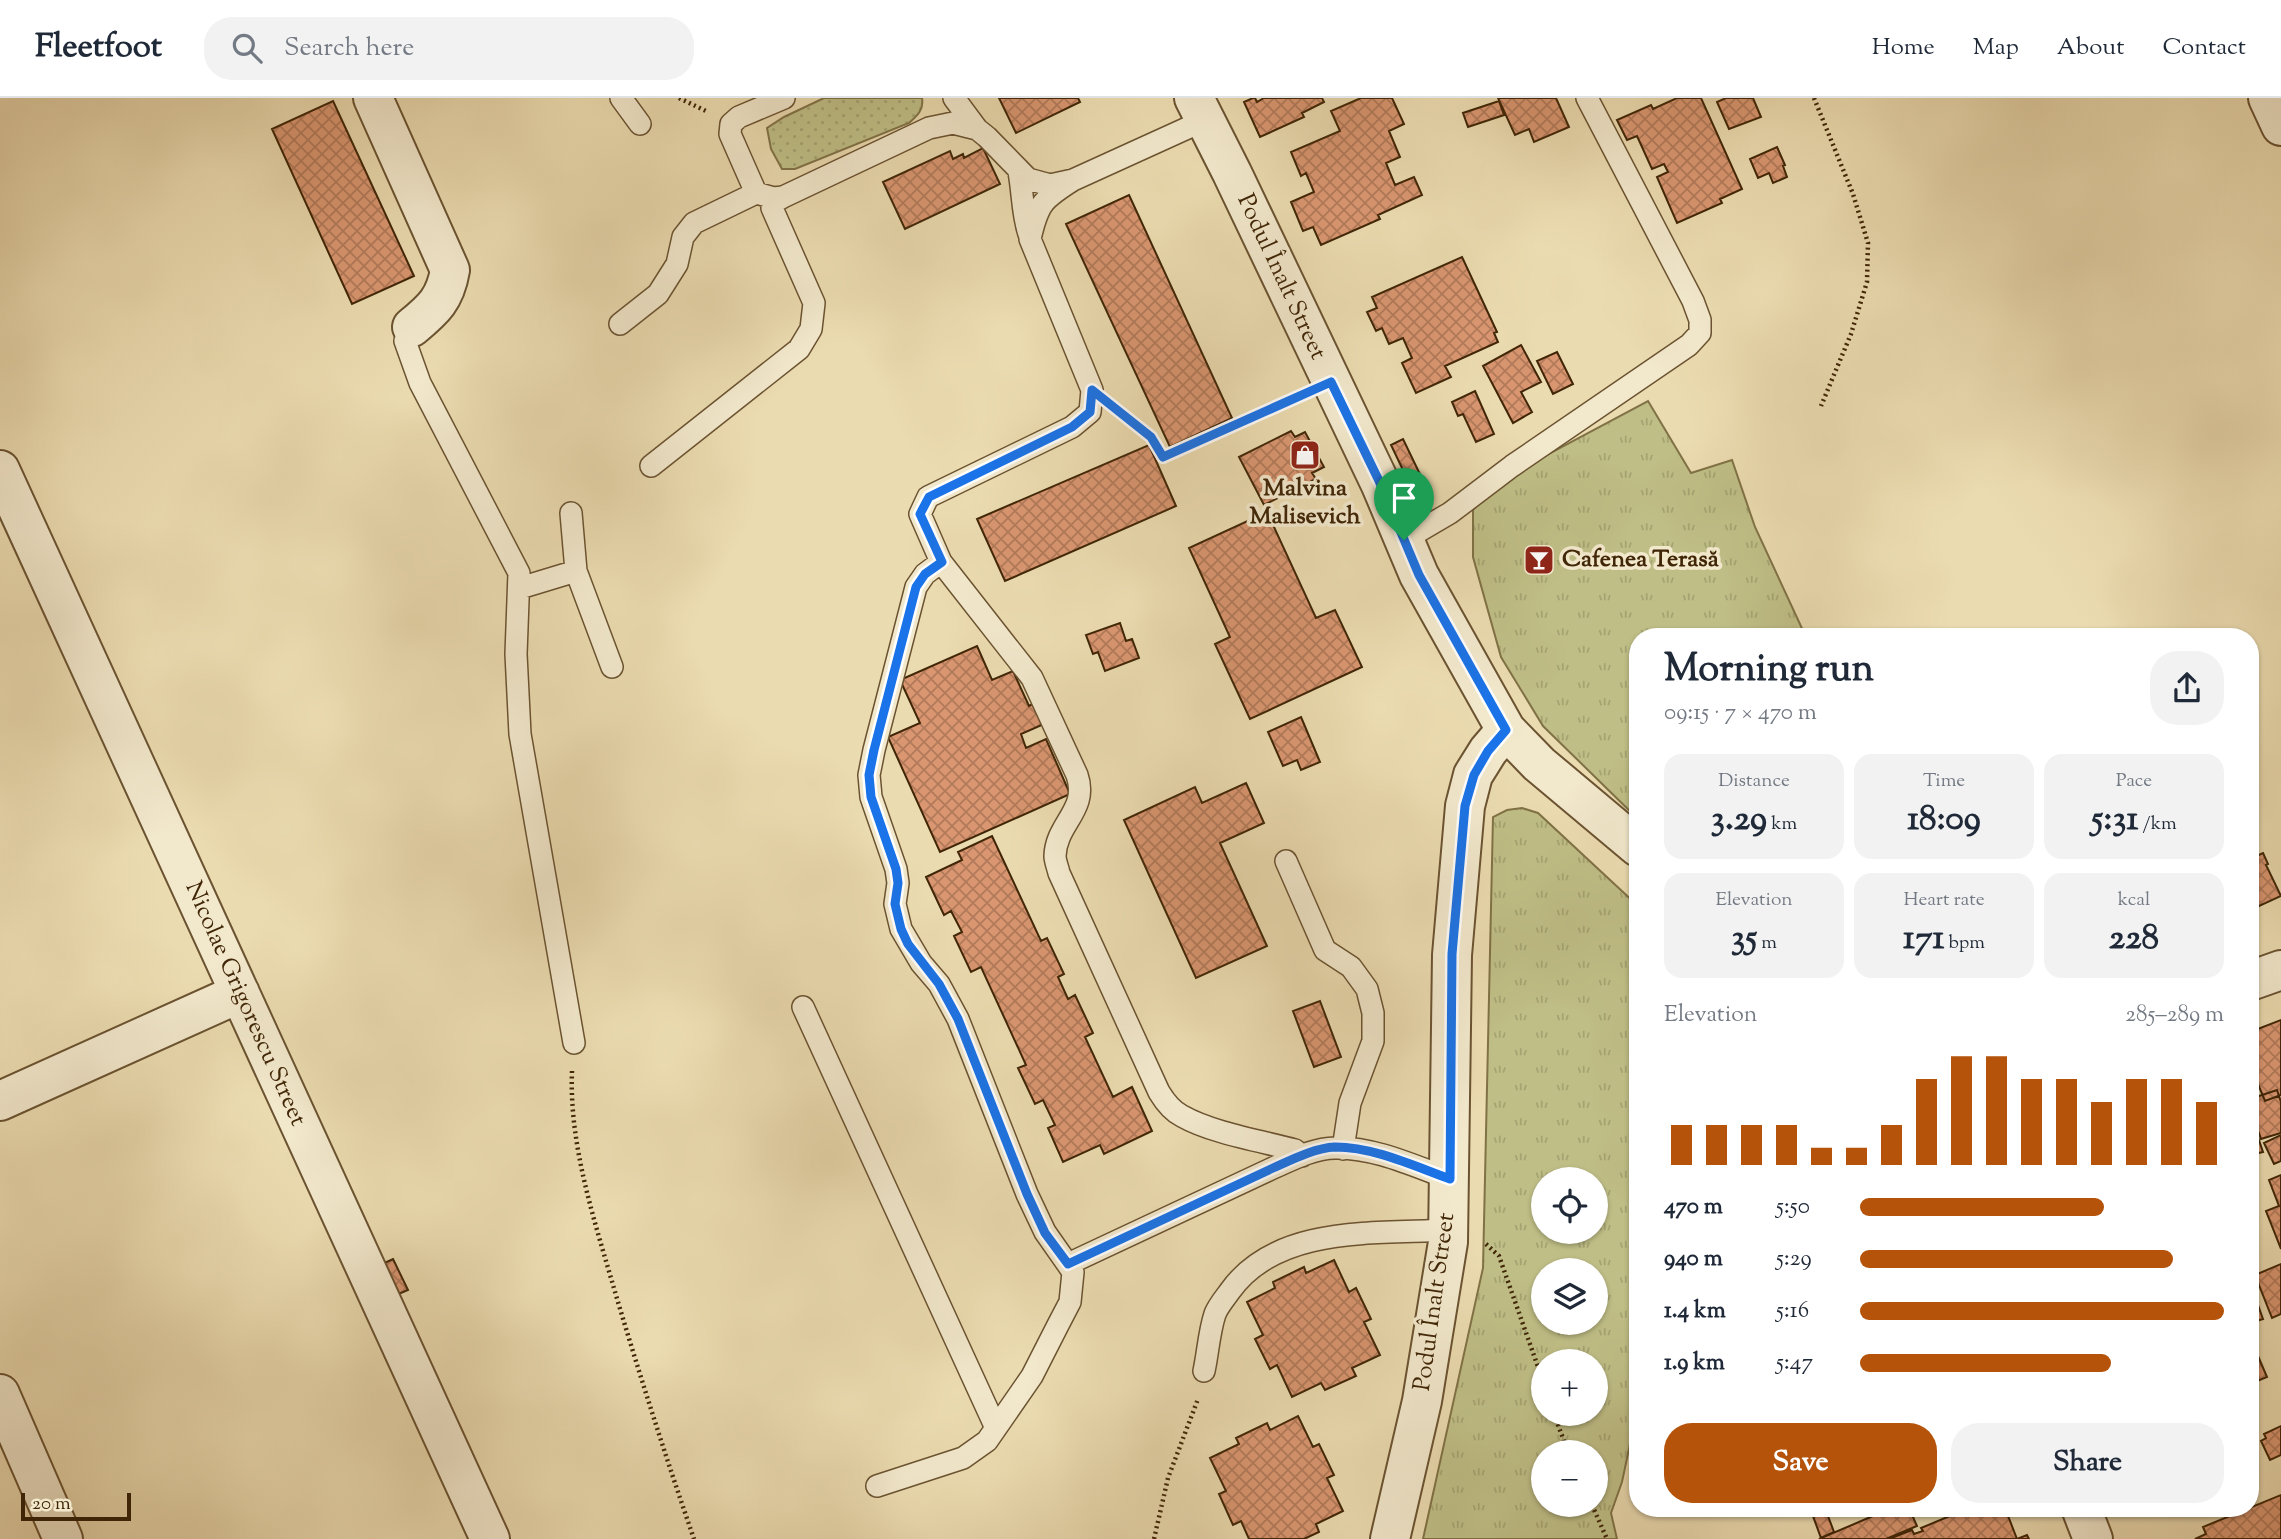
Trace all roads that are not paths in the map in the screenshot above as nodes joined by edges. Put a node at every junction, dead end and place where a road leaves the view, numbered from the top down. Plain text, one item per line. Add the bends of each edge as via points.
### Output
1 (373, 98) edge
2 (621, 98) edge
3 (784, 98) edge
4 (954, 98) edge
5 (1587, 98) edge
6 (2268, 98) edge
7 (1199, 109) edge
8 (640, 124) dead end
9 (2281, 126) edge
10 (977, 129) junction
11 (1019, 172) junction
12 (1073, 180) junction
13 (756, 193) junction
14 (783, 197) junction
15 (1030, 239) junction
16 (620, 324) dead end
17 (412, 327) joint
18 (651, 466) dead end
19 (0, 470) edge
20 (571, 513) dead end
21 (1404, 540) junction
22 (942, 562) junction
23 (576, 571) junction
24 (520, 589) junction
25 (612, 667) dead end
26 (1506, 730) junction
27 (1629, 839) edge
28 (1286, 862) dead end
29 (2281, 970) edge
30 (2259, 978) edge
31 (240, 993) junction
32 (803, 1007) dead end
33 (573, 1043) road end
34 (0, 1101) edge
35 (1343, 1149) junction
36 (1302, 1156) junction
37 (1450, 1179) junction
38 (1448, 1230) junction
39 (1068, 1264) junction
40 (1204, 1371) road end
41 (0, 1394) edge
42 (996, 1428) junction
43 (877, 1486) dead end
44 (2084, 1517) edge
45 (63, 1539) edge
46 (490, 1539) edge
47 (1390, 1539) edge
48 (2093, 1539) edge

1 - 17 street via 450,270 447,289 434,309
2 - 8 lane
3 - 13 lane via 731,124 730,134
4 - 10 lane
5 - 21 lane via 1693,301 1700,333 1450,513
6 - 9 street
7 - 12 lane
7 - 21 street, Podul Înalt Street
10 - 11 lane
10 - 14 lane via 953,123 929,128
11 - 12 lane via 1050,185
11 - 15 lane
12 - 15 lane via 1046,197
13 - 14 lane
13 - 16 lane via 694,223 683,237 677,264 659,294
14 - 18 lane via 772,208 814,303 811,329 799,349
15 - 22 lane via 1092,390 1090,412 1072,427 929,497 920,514
17 - 24 lane via 405,341 420,383 519,573
19 - 31 street, Nicolae Grigorescu Street
20 - 23 lane
21 - 26 street, Podul Înalt Street
22 - 36 lane via 1032,678 1077,775 1080,797 1055,856 1059,873 1159,1092 1181,1115
22 - 39 lane via 916,587 874,750 871,797 896,869 895,904 901,929 958,1019 1027,1194 1045,1233
23 - 24 lane
23 - 25 lane
24 - 33 lane via 516,654 520,734
26 - 27 street
26 - 37 street, Podul Înalt Street via 1474,775 1465,806 1452,954
28 - 35 lane via 1325,950 1351,967 1367,989 1373,1013 1373,1041 1350,1103
29 - 30 street
31 - 34 street
31 - 46 street, Nicolae Grigorescu Street
32 - 42 lane
35 - 36 lane via 1333,1147
35 - 37 lane via 1381,1154
36 - 39 lane
37 - 38 street, Podul Înalt Street
38 - 40 lane via 1310,1241 1260,1260 1216,1311
38 - 47 street, Podul Înalt Street via 1422,1401
39 - 42 lane via 1073,1272 1070,1302 1032,1376
41 - 45 street
42 - 43 lane via 988,1441 963,1458
44 - 48 street

